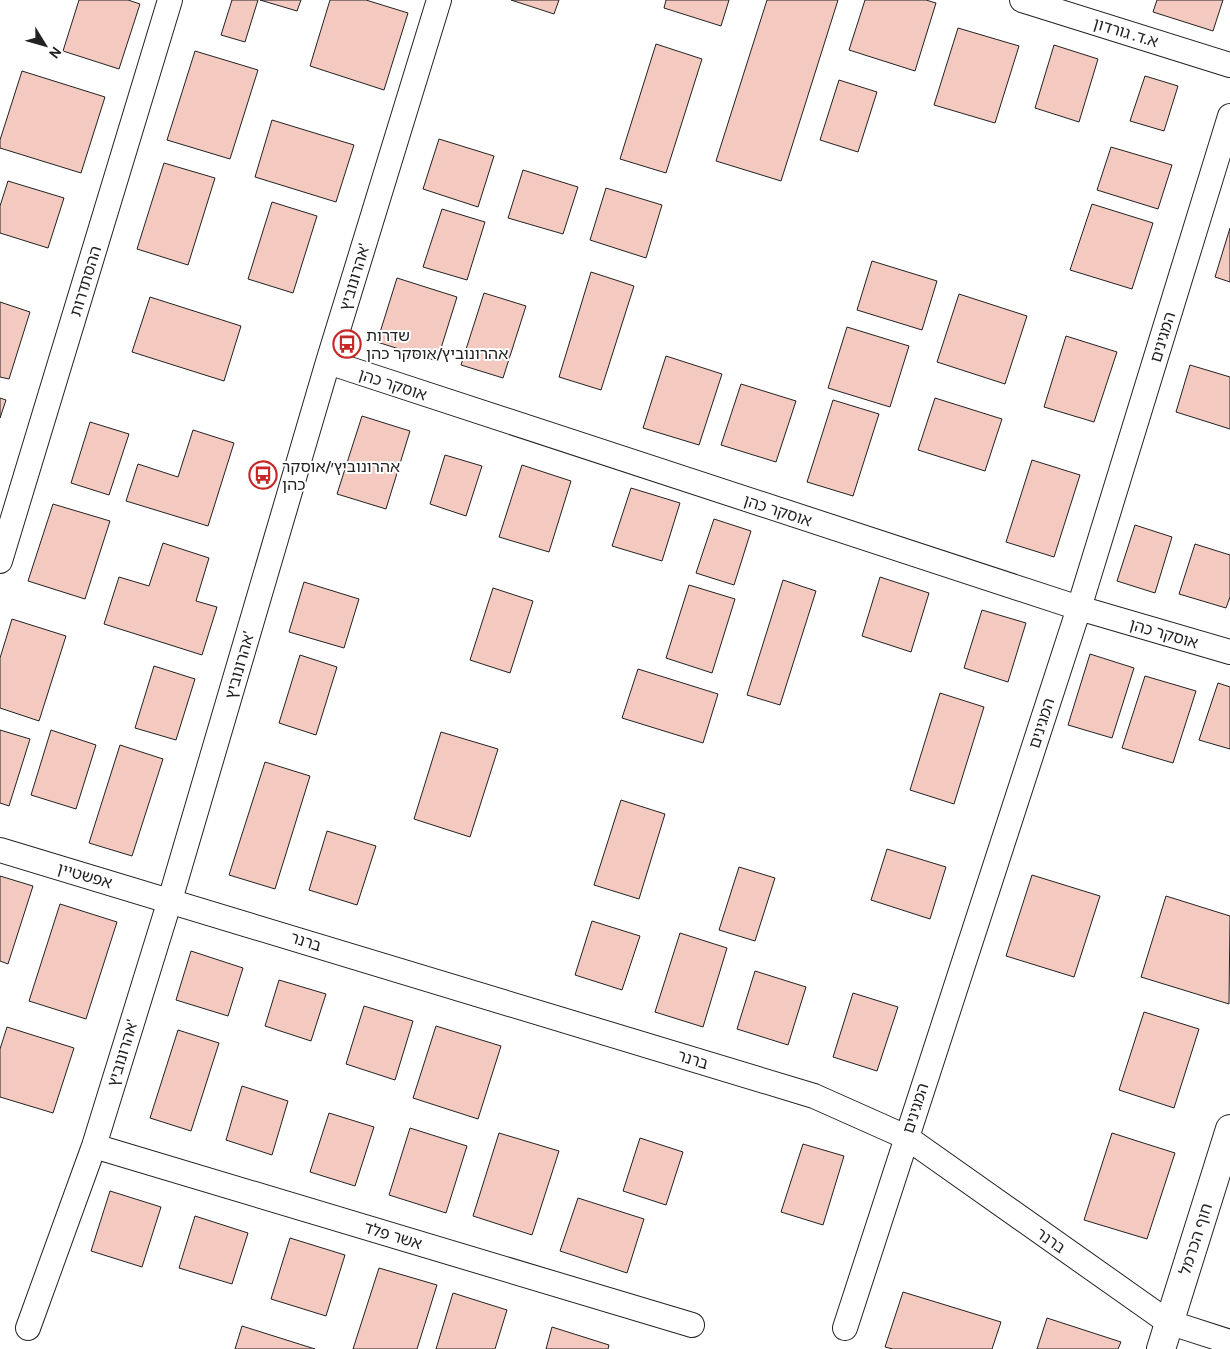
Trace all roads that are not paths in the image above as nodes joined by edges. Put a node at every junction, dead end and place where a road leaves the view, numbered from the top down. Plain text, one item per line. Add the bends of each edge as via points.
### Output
1 (170, 0) edge
2 (440, 0) edge
3 (1022, 0) edge
4 (1230, 65) edge
5 (1230, 116) edge
6 (328, 362) junction
7 (0, 561) edge
8 (1079, 608) junction
9 (1230, 652) edge
10 (0, 850) edge
11 (170, 900) junction
12 (1230, 1129) edge
13 (906, 1137) junction
14 (94, 1146) junction
15 (1168, 1322) junction
16 (692, 1325) dead end
17 (28, 1328) dead end
18 (845, 1328) dead end
19 (1230, 1342) edge
20 (1161, 1349) edge

1 - 7 street, ההסתדרות
2 - 6 street, אהרונוביץ'
3 - 4 street, א.ד. גורדון
5 - 8 street, המגינים
6 - 8 street, אוסקר כהן
6 - 11 street, אהרונוביץ'
8 - 9 street, אוסקר כהן
8 - 13 street, המגינים
10 - 11 street, אפשטיין
11 - 13 street, ברנר via 814,1096
11 - 14 street, אהרונוביץ'
12 - 15 street, חוף הכרמל
13 - 15 street, ברנר
13 - 18 street, המגינים
14 - 16 street, אשר פלד
14 - 17 street, אהרונוביץ'
15 - 19 street, ברנר
15 - 20 street, חוף הכרמל

